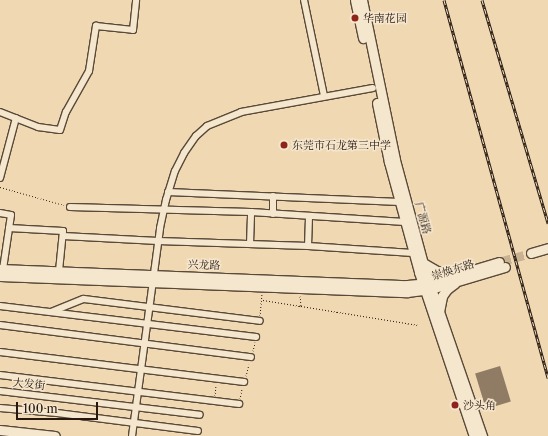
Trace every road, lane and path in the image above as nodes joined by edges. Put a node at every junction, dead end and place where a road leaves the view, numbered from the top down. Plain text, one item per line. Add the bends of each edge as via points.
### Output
1 (136, 0) edge
2 (304, 0) edge
3 (355, 0) edge
4 (362, 0) edge
5 (373, 88) junction
6 (324, 96) junction
7 (0, 112) edge
8 (16, 118) junction
9 (0, 178) edge
10 (0, 187) edge
11 (168, 192) junction
12 (273, 196) junction
13 (400, 202) junction
14 (70, 207) joint
15 (164, 210) junction
16 (251, 212) junction
17 (0, 213) edge
18 (273, 214) junction
19 (309, 217) junction
20 (405, 222) junction
21 (9, 228) junction
22 (63, 236) junction
23 (158, 242) junction
24 (250, 244) junction
25 (308, 246) junction
26 (548, 248) edge
27 (413, 253) junction
28 (548, 254) edge
29 (423, 263) junction
30 (503, 264) tunnel mouth
31 (59, 271) junction
32 (1, 272) edge
33 (153, 278) junction
34 (458, 278) junction
35 (263, 286) junction
36 (427, 286) junction
37 (299, 287) junction
38 (407, 289) junction
39 (262, 300) junction
40 (0, 306) edge
41 (301, 306) junction
42 (149, 307) junction
43 (50, 312) junction
44 (439, 315) junction
45 (260, 321) joint
46 (146, 324) junction
47 (0, 325) edge
48 (418, 325) dead end
49 (256, 337) joint
50 (144, 344) junction
51 (0, 352) edge
52 (251, 357) junction
53 (141, 370) junction
54 (0, 375) edge
55 (217, 379) junction
56 (244, 382) junction
57 (138, 390) junction
58 (0, 391) edge
59 (214, 400) junction
60 (239, 404) joint
61 (136, 407) junction
62 (0, 408) edge
63 (200, 415) dead end
64 (134, 423) junction
65 (0, 430) edge
66 (198, 431) dead end
67 (0, 436) edge
68 (3, 436) edge
69 (55, 436) edge
70 (132, 436) edge
71 (474, 436) edge
72 (482, 436) edge

1 - 8 street via 133,30 96,26 89,71 66,112 60,130 38,127
2 - 6 street
3 - 5 main road, 广源路
4 - 29 main road, 广源路 via 395,160
5 - 6 street
5 - 13 main road, 广源路
6 - 11 street via 241,112 207,126 184,153
7 - 8 street
8 - 9 street
10 - 14 path
11 - 12 street
11 - 15 street
12 - 13 street
12 - 18 street
13 - 20 main road, 广源路
14 - 15 street
15 - 16 street
15 - 23 street
16 - 18 street
16 - 24 street
17 - 21 street via 11,215
18 - 19 street
19 - 20 street
19 - 25 street
20 - 27 main road, 广源路
21 - 22 street via 63,231
21 - 32 street
22 - 23 street
22 - 31 street
23 - 24 street
23 - 33 street
24 - 25 street
25 - 27 street
26 - 28 main road via 532,256
27 - 36 main road, 广源路
29 - 34 main road
29 - 36 main road, 广源路
30 - 34 main road, 崇焕东路
31 - 32 main road, 兴龙路
31 - 33 main road, 兴龙路
32 - 33 main road, 兴龙路
33 - 35 main road, 兴龙路
33 - 38 main road, 兴龙路
33 - 42 street
34 - 36 main road, 崇焕东路
34 - 44 main road via 442,296
35 - 37 main road, 兴龙路
35 - 39 path
36 - 38 main road, 崇焕东路
36 - 44 main road, 广源路
36 - 71 main road, 广源路
37 - 38 main road, 兴龙路
37 - 41 path
39 - 41 path
39 - 45 path
40 - 43 street
41 - 48 path
42 - 43 street via 84,299
42 - 45 street
42 - 46 street
43 - 46 street
44 - 72 main road, 广源路
46 - 49 street
46 - 50 street
47 - 50 street
49 - 52 path
50 - 52 street
50 - 53 street
51 - 53 street
52 - 56 path
53 - 55 street
53 - 57 street
54 - 57 street
55 - 56 street
55 - 59 path
56 - 60 path
57 - 59 street
57 - 61 street
58 - 61 street, 大发街
59 - 60 street
61 - 63 street, 大发街
61 - 64 street
62 - 64 street
64 - 66 street
64 - 70 street
65 - 69 main road
67 - 68 main road

